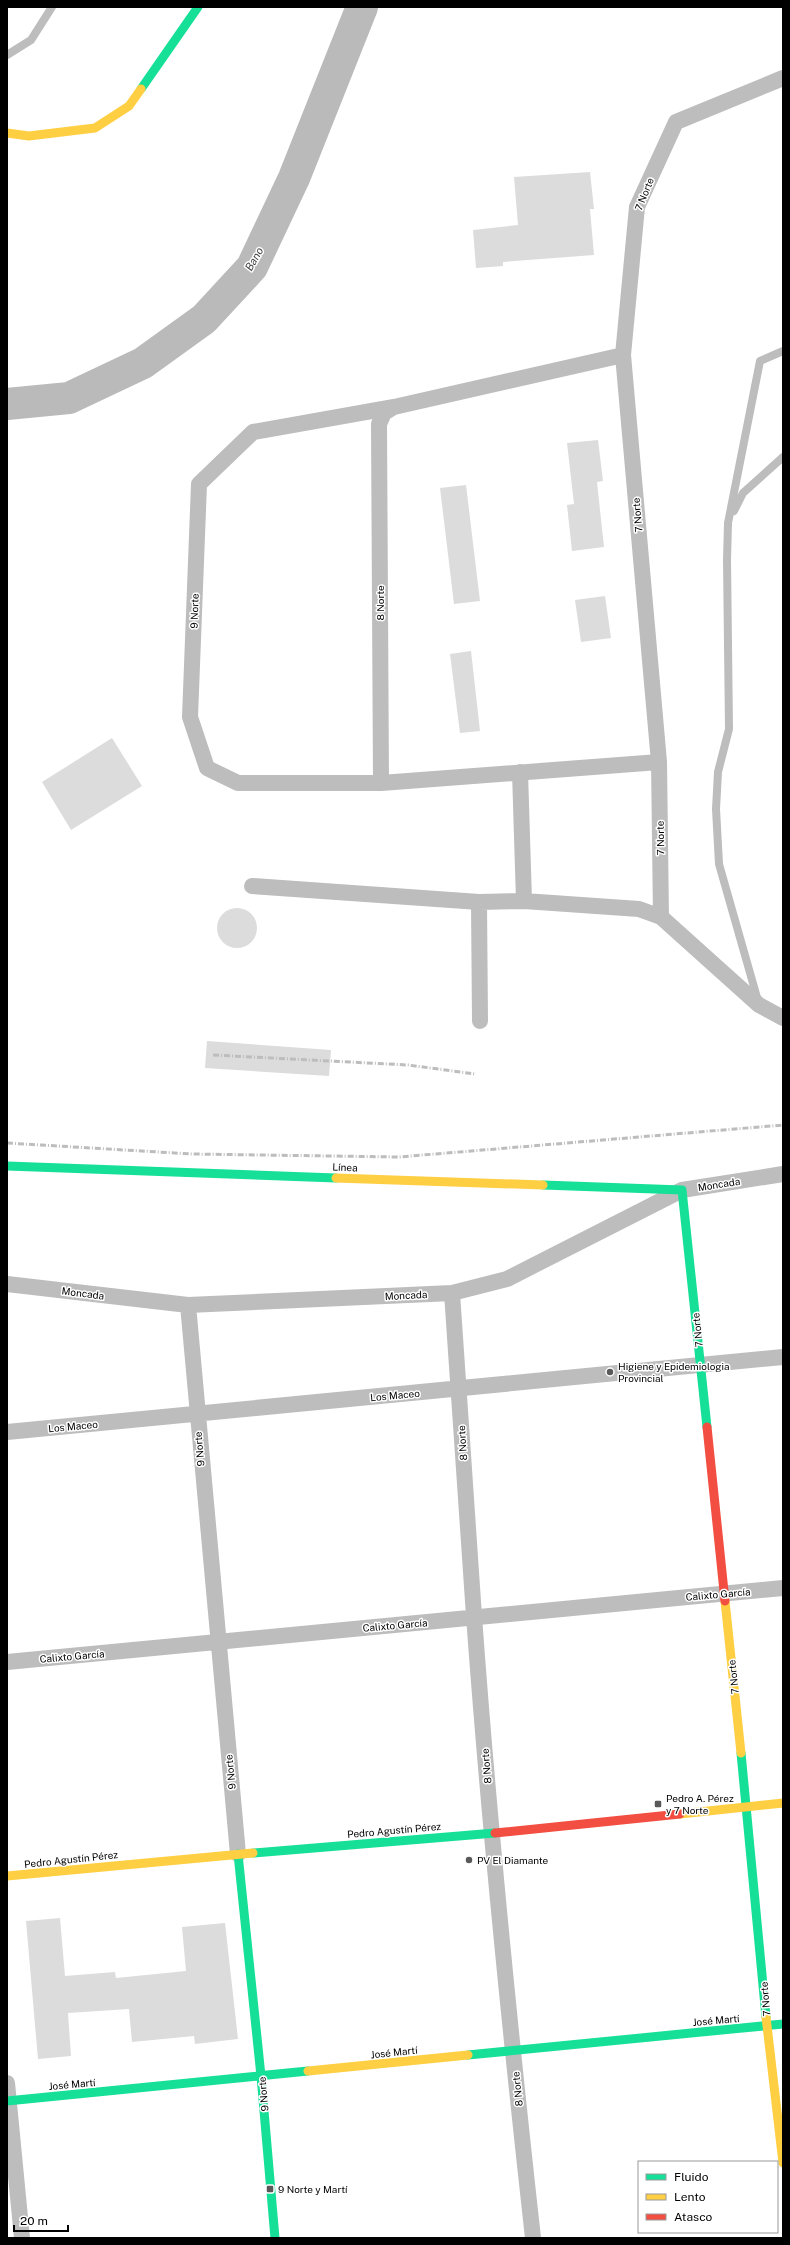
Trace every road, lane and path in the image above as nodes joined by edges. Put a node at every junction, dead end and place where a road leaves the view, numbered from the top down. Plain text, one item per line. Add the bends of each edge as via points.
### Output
1 (52, 7) edge
2 (198, 7) edge
3 (7, 55) edge
4 (783, 78) edge
5 (7, 133) edge
6 (783, 351) edge
7 (623, 355) junction
8 (394, 407) junction
9 (783, 457) edge
10 (728, 523) junction
11 (659, 762) junction
12 (520, 772) junction
13 (381, 783) junction
14 (252, 886) dead end
15 (524, 901) junction
16 (479, 902) junction
17 (661, 916) junction
18 (759, 1005) junction
19 (783, 1018) edge
20 (480, 1021) dead end
21 (7, 1166) edge
22 (783, 1174) edge
23 (682, 1190) junction
24 (7, 1284) edge
25 (452, 1293) junction
26 (188, 1305) junction
27 (783, 1357) edge
28 (700, 1364) junction
29 (459, 1389) junction
30 (196, 1414) junction
31 (7, 1432) edge
32 (783, 1588) edge
33 (724, 1594) junction
34 (474, 1617) junction
35 (217, 1642) junction
36 (7, 1662) edge
37 (783, 1803) edge
38 (747, 1806) junction
39 (492, 1833) junction
40 (238, 1854) junction
41 (7, 1876) edge
42 (783, 2024) edge
43 (767, 2026) junction
44 (512, 2050) junction
45 (261, 2076) junction
46 (7, 2083) edge
47 (8, 2101) edge
48 (783, 2163) edge
49 (22, 2238) edge
50 (275, 2238) edge
51 (533, 2238) edge

1 - 3 lane via 31,40
2 - 5 street via 129,106 95,128 29,136
4 - 7 street, 7 Norte via 676,122 637,207
6 - 10 lane via 760,362
7 - 8 street, 9 Norte
7 - 11 street, 7 Norte
8 - 13 street, 8 Norte via 384,413 379,424
8 - 13 street, 9 Norte via 253,432 199,484 190,716 207,768 238,783
9 - 10 lane via 742,493
10 - 18 lane via 730,729 718,772 716,809 719,864
11 - 12 street
11 - 17 street, 7 Norte
12 - 13 street
12 - 15 street
14 - 16 street
15 - 16 street
15 - 17 street via 639,909
16 - 20 street
17 - 18 street
18 - 19 street
21 - 23 street, Línea
22 - 23 street, Moncada
23 - 25 street, Moncada via 507,1279
23 - 28 street, 7 Norte
24 - 26 street, Moncada
25 - 26 street, Moncada
25 - 29 street, 8 Norte
26 - 30 street, 9 Norte
27 - 28 street, Los Maceo
28 - 29 street, Los Maceo
28 - 33 street, 7 Norte
29 - 30 street, Los Maceo
29 - 34 street, 8 Norte
30 - 31 street, Los Maceo
30 - 35 street, 9 Norte
32 - 33 street, Calixto García
33 - 34 street, Calixto García
33 - 38 street, 7 Norte
34 - 35 street, Calixto García
34 - 39 street, 8 Norte
35 - 36 street, Calixto García
35 - 40 street, 9 Norte
37 - 38 street, Pedro Agustín Pérez
38 - 39 street, Pedro Agustín Pérez
38 - 43 street, 7 Norte
39 - 40 street, Pedro Agustín Pérez
39 - 44 street, 8 Norte
40 - 41 street, Pedro Agustín Pérez
40 - 45 street, 9 Norte
42 - 43 street, José Martí
43 - 44 street, José Martí
43 - 48 street, 7 Norte
44 - 45 street, José Martí
44 - 51 street, 8 Norte
45 - 47 street, José Martí
45 - 50 street, 9 Norte
46 - 47 street
47 - 49 street

